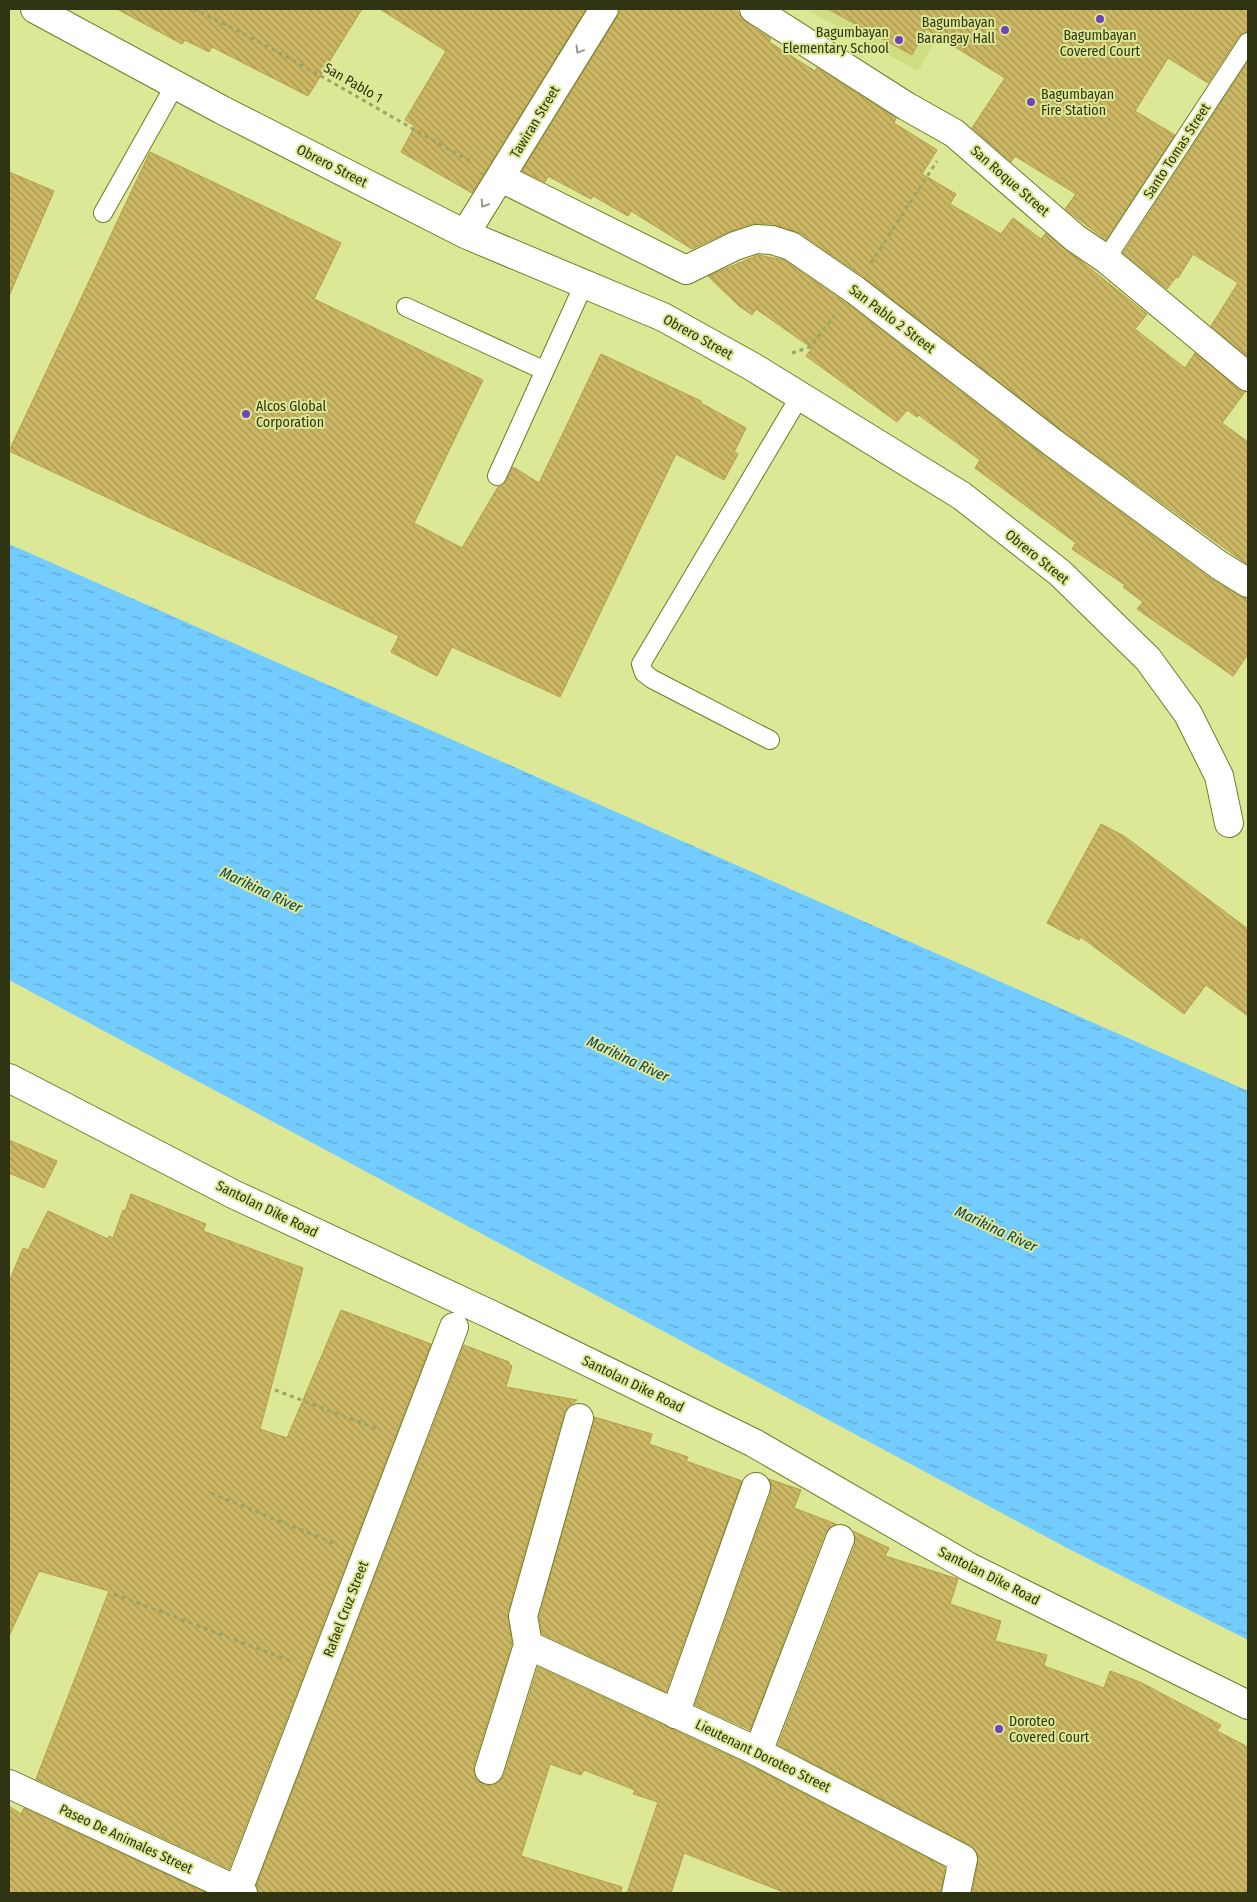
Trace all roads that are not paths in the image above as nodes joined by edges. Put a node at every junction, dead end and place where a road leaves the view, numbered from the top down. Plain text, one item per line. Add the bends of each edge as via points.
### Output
1 (35, 9) edge
2 (604, 9) edge
3 (754, 9) edge
4 (1248, 42) edge
5 (175, 85) junction
6 (501, 178) junction
7 (103, 213) dead end
8 (465, 234) junction
9 (1106, 259) junction
10 (584, 284) junction
11 (406, 308) dead end
12 (543, 370) junction
13 (1248, 376) edge
14 (800, 396) junction
15 (497, 476) dead end
16 (1248, 583) edge
17 (770, 740) dead end
18 (1228, 822) dead end
19 (9, 1078) edge
20 (454, 1327) dead end
21 (579, 1418) dead end
22 (756, 1487) dead end
23 (840, 1539) dead end
24 (528, 1645) junction
25 (1248, 1705) edge
26 (675, 1714) junction
27 (758, 1752) junction
28 (489, 1770) dead end
29 (9, 1784) edge
30 (241, 1892) edge
31 (956, 1893) edge

1 - 5 street, Obrero Street
2 -> 6 street, Tawiran Street
3 - 9 street, San Roque Street via 954,133 1075,238
4 - 9 lane, Santo Tomas Street
5 - 7 lane
5 - 8 street, Obrero Street
6 -> 8 street, Tawiran Street
6 - 16 street, San Pablo 2 Street via 686,270 756,239 791,246 854,290 1052,442
8 - 10 street, Obrero Street
9 - 13 street, San Roque Street
10 - 12 lane
10 - 14 street, Obrero Street via 663,317
11 - 12 lane
12 - 15 lane
14 - 17 lane via 641,664 644,673 652,680
14 - 18 street, Obrero Street via 962,496 1060,573 1148,659 1188,714 1219,776
19 - 25 street, Santolan Dike Road via 233,1194 492,1315 754,1443 969,1567
20 - 30 street, Rafael Cruz Street
21 - 24 street via 523,1616
22 - 26 street
23 - 27 street
24 - 26 street, Lieutenant Doroteo Street
24 - 28 street
26 - 27 street, Lieutenant Doroteo Street
27 - 31 street, Lieutenant Doroteo Street via 963,1859
29 - 30 street, Paseo De Animales Street

